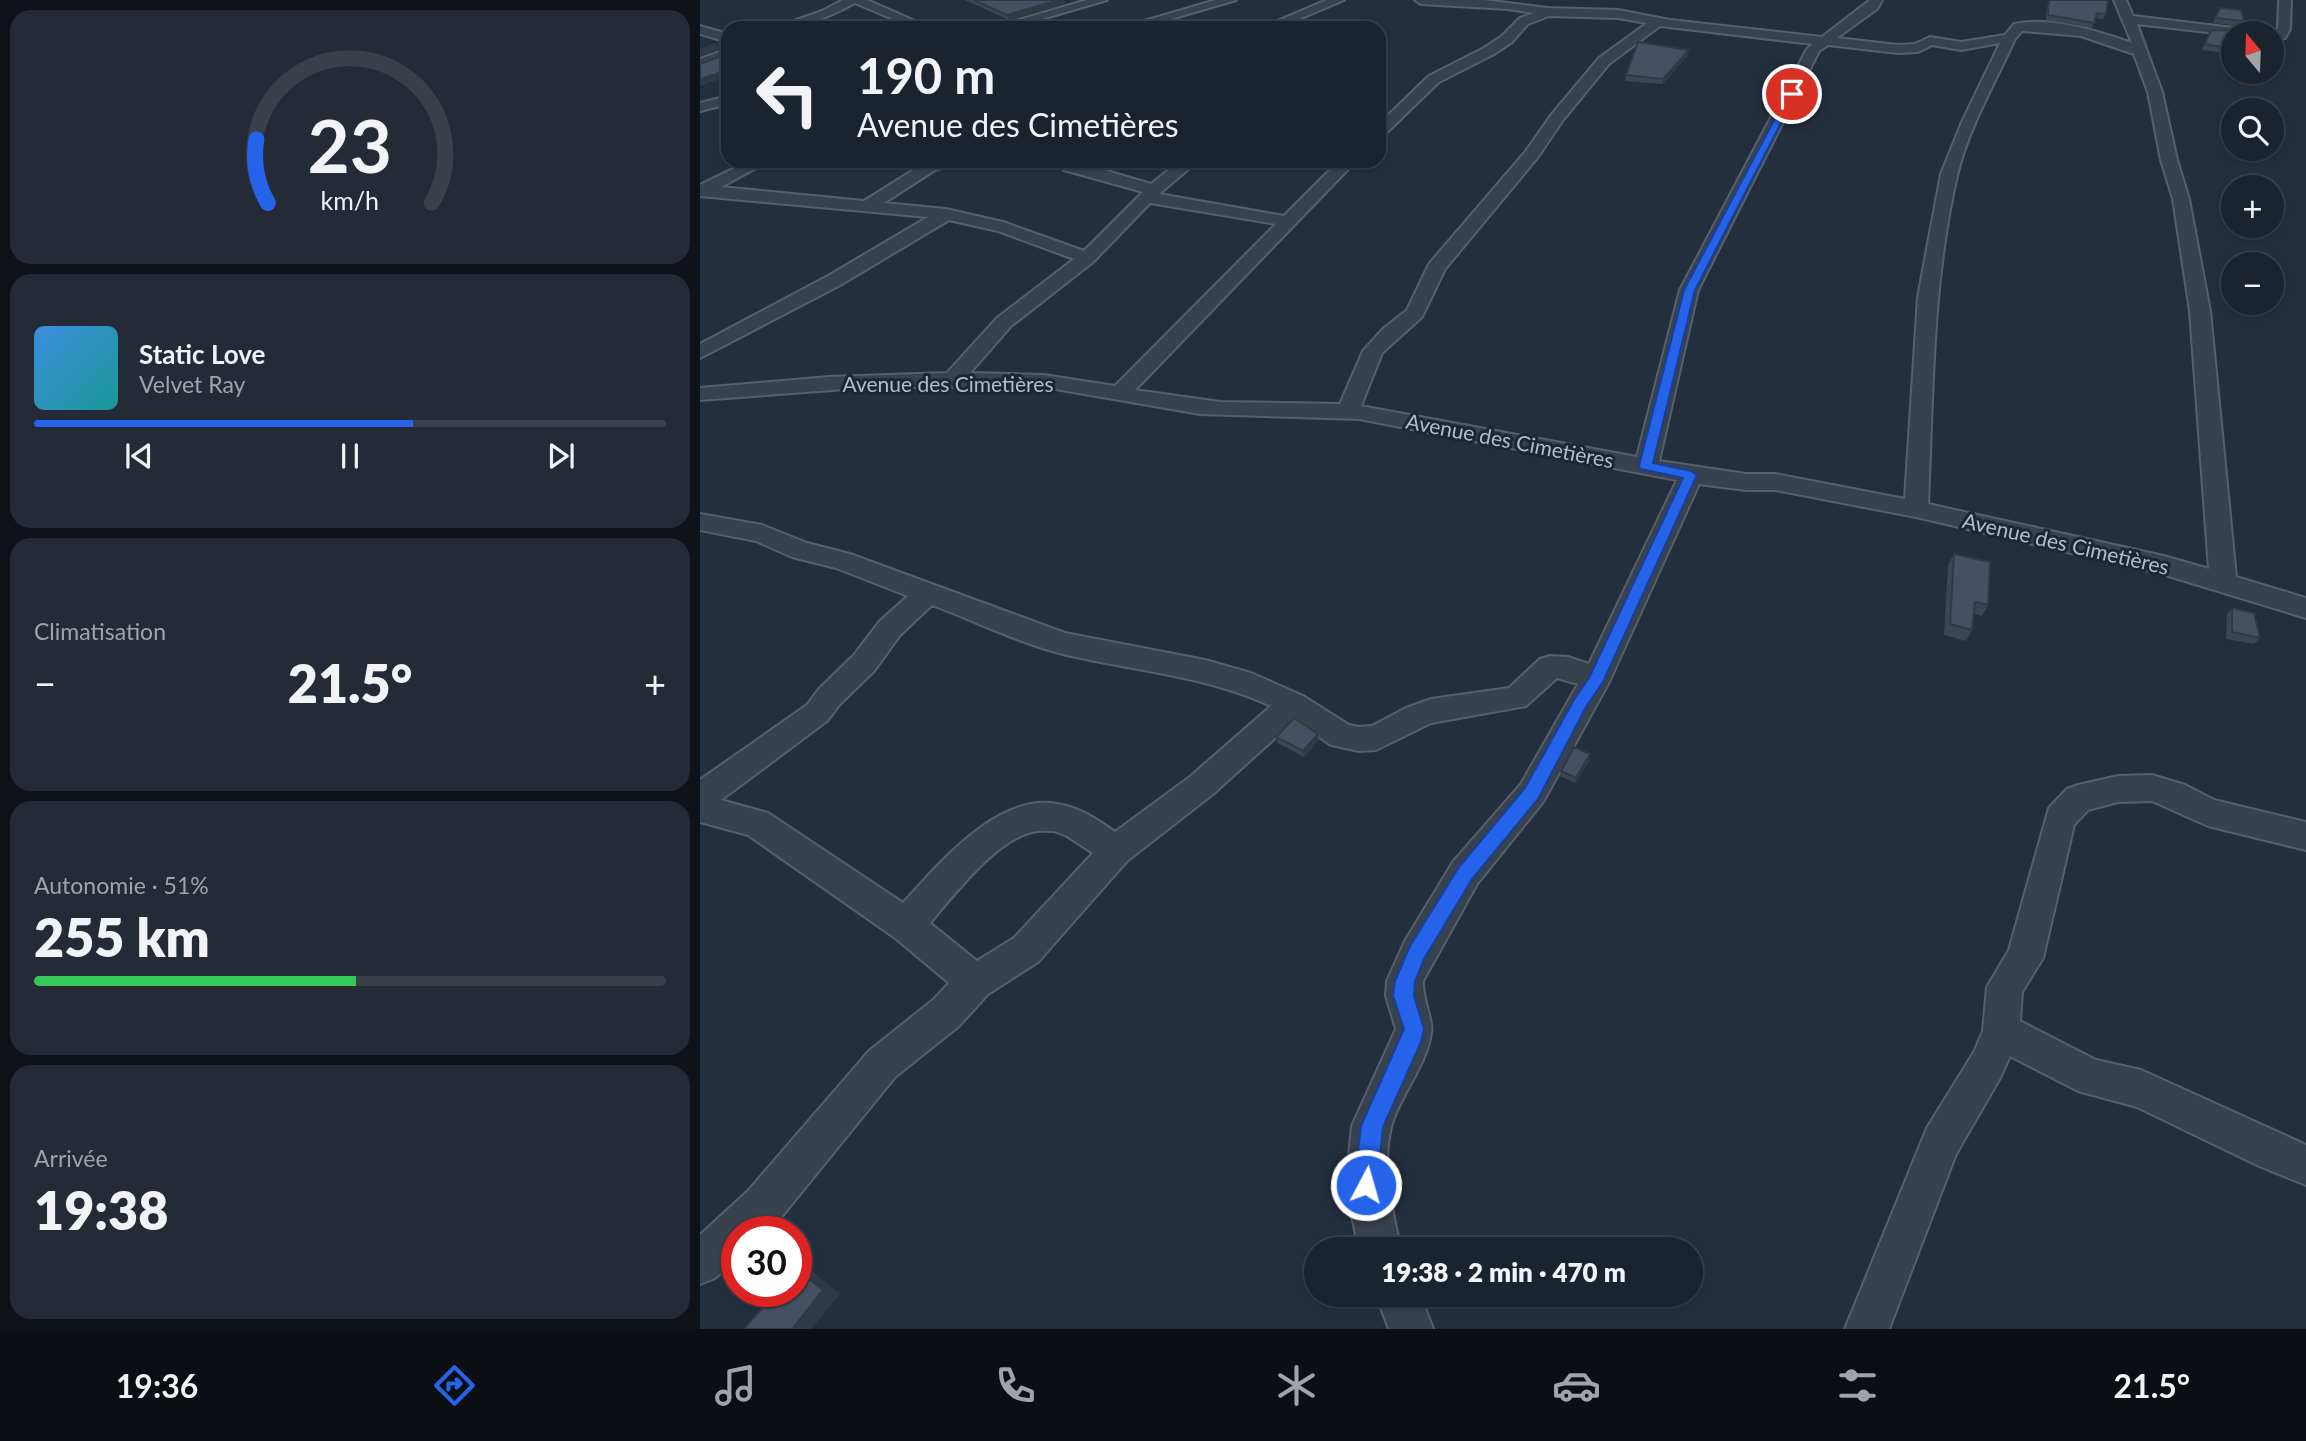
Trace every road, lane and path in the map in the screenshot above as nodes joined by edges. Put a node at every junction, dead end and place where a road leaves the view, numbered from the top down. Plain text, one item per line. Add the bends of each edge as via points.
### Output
1 (892, 0) edge
2 (1101, 0) edge
3 (1230, 0) edge
4 (1421, 0) edge
5 (1876, 0) edge
6 (2120, 0) edge
7 (858, 1) edge
8 (1334, 1) edge
9 (2288, 4) edge
10 (1548, 12) junction
11 (803, 21) edge
12 (908, 21) edge
13 (1025, 21) edge
14 (1152, 21) edge
15 (1284, 21) edge
16 (1657, 22) junction
17 (2132, 24) junction
18 (2284, 29) edge
19 (700, 30) edge
20 (2221, 31) edge
21 (721, 36) edge
22 (2103, 37) junction
23 (2009, 38) junction
24 (1824, 42) junction
25 (2142, 52) junction
26 (721, 56) edge
27 (700, 64) edge
28 (709, 91) dead end
29 (721, 95) edge
30 (721, 100) edge
31 (700, 107) edge
32 (1386, 125) edge
33 (747, 168) edge
34 (927, 168) edge
35 (1073, 168) edge
36 (1182, 168) edge
37 (1341, 168) edge
38 (701, 191) edge
39 (1151, 194) junction
40 (867, 206) junction
41 (946, 214) junction
42 (1289, 222) junction
43 (1087, 258) junction
44 (700, 352) edge
45 (952, 380) junction
46 (1120, 393) junction
47 (700, 394) edge
48 (1348, 411) junction
49 (1646, 466) junction
50 (1691, 475) junction
51 (1916, 509) junction
52 (700, 522) edge
53 (2223, 582) junction
54 (926, 594) junction
55 (2306, 608) edge
56 (1595, 682) junction
57 (1293, 704) junction
58 (700, 797) edge
59 (700, 808) edge
60 (2306, 836) edge
61 (1116, 851) junction
62 (906, 925) junction
63 (975, 982) junction
64 (2001, 1031) junction
65 (2306, 1165) edge
66 (1377, 1237) edge
67 (700, 1263) edge
68 (1403, 1307) edge
69 (1411, 1329) edge
70 (1867, 1329) edge

1 - 7 street
2 - 13 street
3 - 14 street
4 - 10 street
5 - 24 street
6 - 17 street
7 - 11 street
7 - 12 street
8 - 15 street
9 - 18 street
10 - 16 street via 1618,14
10 - 32 street via 1524,21 1489,51 1434,79
16 - 24 street
16 - 48 street via 1604,61 1436,268 1415,313 1373,352
17 - 20 street
17 - 22 street
17 - 25 street
19 - 21 street
22 - 23 street via 2029,27 2016,28
22 - 25 street
23 - 24 street via 1957,46 1930,41 1905,49
23 - 51 street via 1949,174 1928,297
24 - 49 street via 1814,49 1689,290
25 - 53 street via 2181,199 2200,311
26 - 27 street
28 - 29 street
30 - 31 street
33 - 38 street
34 - 40 street
35 - 39 street
36 - 39 street
37 - 42 street
38 - 40 street
39 - 42 street
39 - 43 street
40 - 41 street
41 - 43 street via 1003,227
41 - 44 street via 835,281
42 - 46 street
43 - 45 street via 1004,322
45 - 46 street, Avenue des Cimetières via 1044,381
45 - 47 street, Avenue des Cimetières via 839,382
46 - 48 street, Avenue des Cimetières via 1202,407
48 - 49 street, Avenue des Cimetières
49 - 50 street, Avenue des Cimetières
50 - 51 street, Avenue des Cimetières via 1803,486
50 - 56 street
51 - 53 street, Avenue des Cimetières
52 - 54 street via 762,534
53 - 55 street, Avenue des Cimetières
54 - 57 street via 1062,643 1205,671 1251,684
54 - 58 street via 890,628 817,713
56 - 57 street via 1570,669 1550,667 1516,698 1431,711 1376,738 1342,736
56 - 66 street via 1532,793 1465,873 1405,981 1404,996 1414,1029 1372,1126 1366,1185
57 - 61 street via 1202,785
59 - 62 street via 757,823
60 - 64 street via 2208,812 2152,788 2118,789 2078,799 2060,818 2025,958 2005,987
61 - 62 street via 1079,826 1054,817 1028,819 1000,831 975,852
61 - 63 street via 1026,950
62 - 63 street
63 - 67 street via 946,1013 882,1064 762,1206
64 - 65 street via 2091,1078 2141,1089
64 - 70 street via 1987,1065 1941,1142
68 - 69 street

